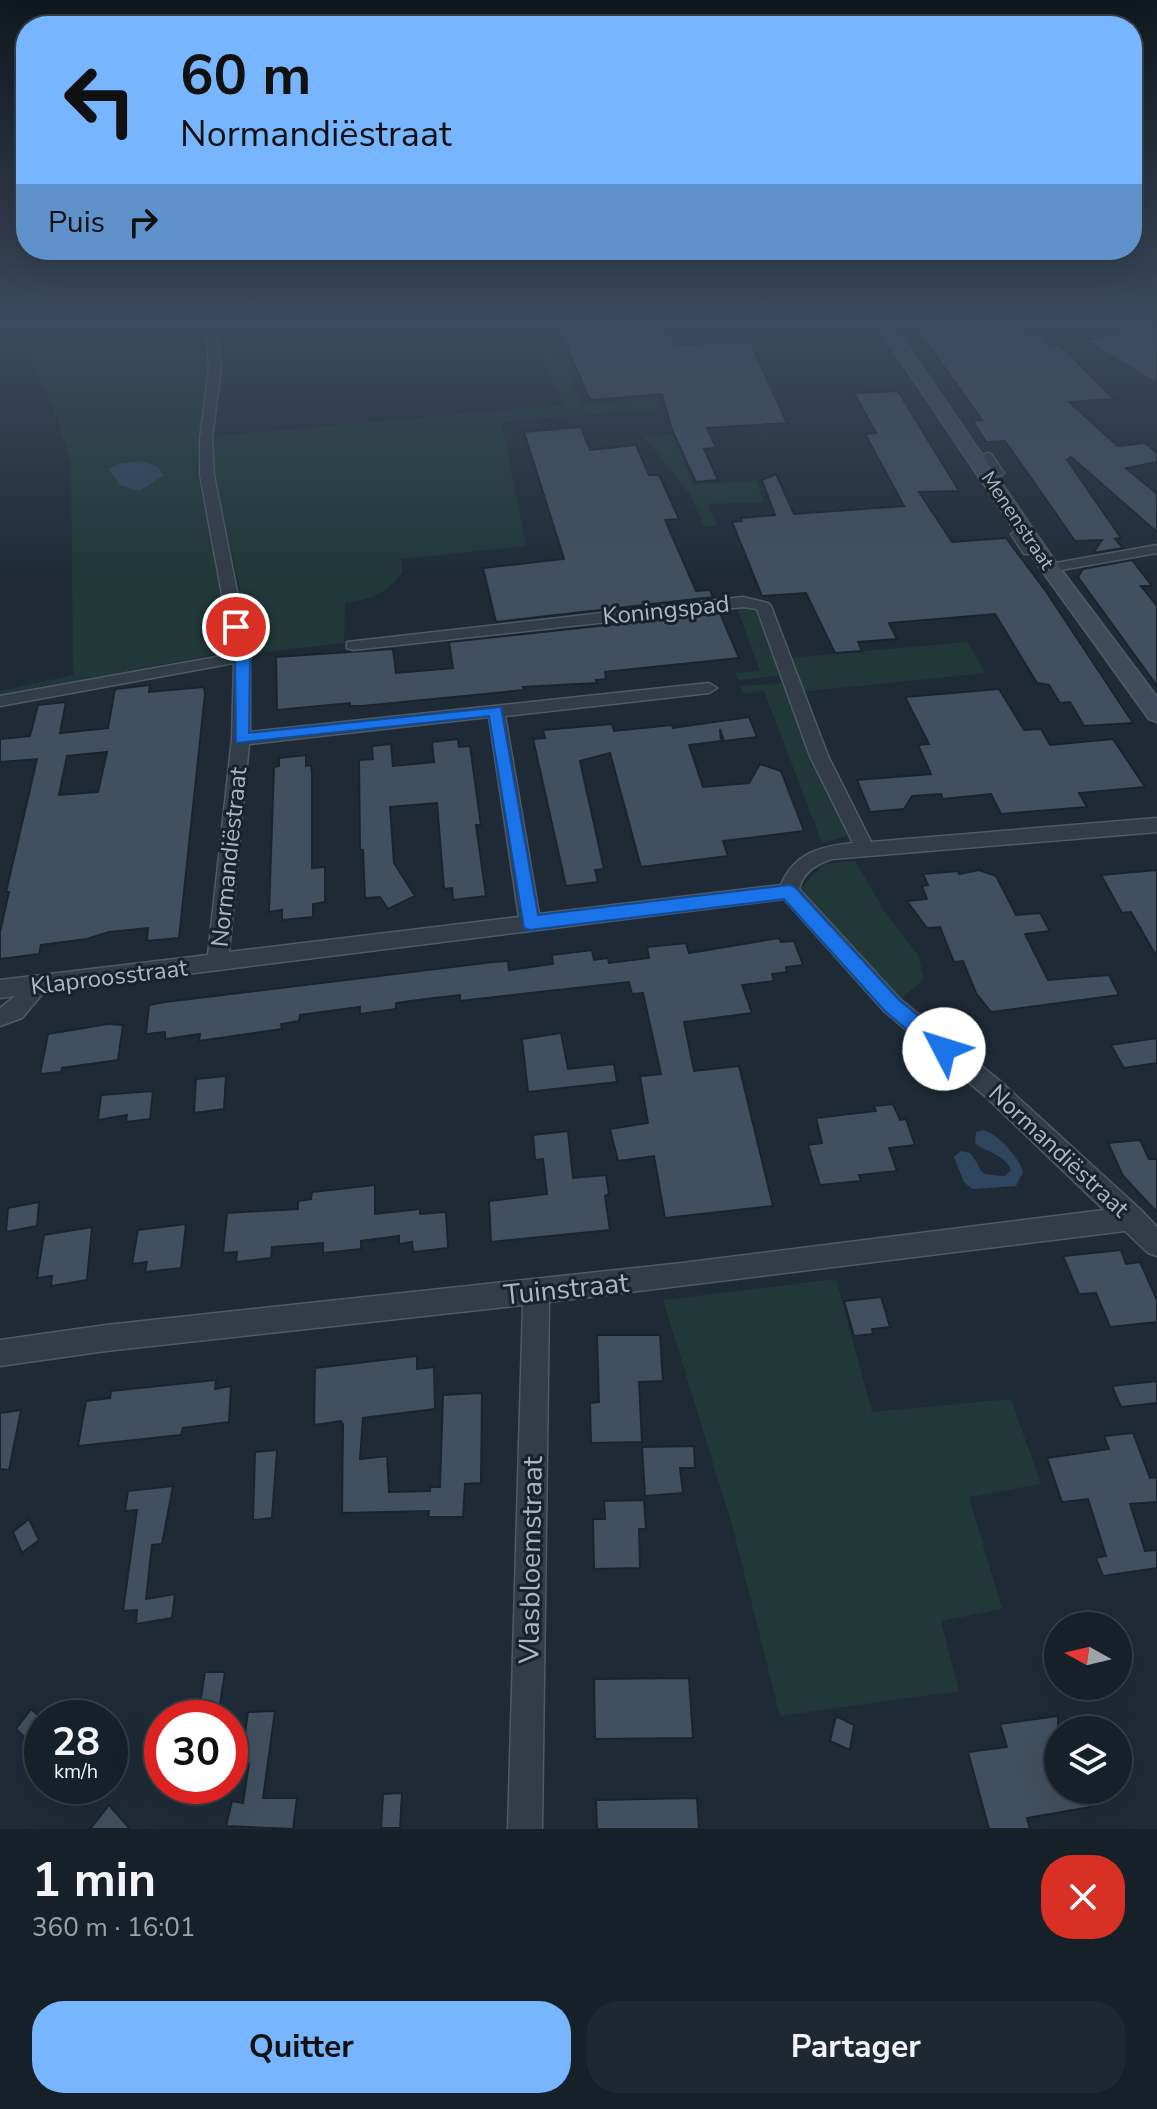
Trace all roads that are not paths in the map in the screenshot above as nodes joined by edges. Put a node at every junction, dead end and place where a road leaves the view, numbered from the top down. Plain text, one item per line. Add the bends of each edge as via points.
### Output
1 (210, 407) edge
2 (941, 407) edge
3 (1157, 549) edge
4 (1050, 568) junction
5 (353, 645) dead end
6 (242, 657) junction
7 (709, 688) dead end
8 (0, 701) edge
9 (496, 710) junction
10 (1157, 714) edge
11 (241, 739) junction
12 (1157, 825) edge
13 (865, 849) junction
14 (789, 891) junction
15 (530, 923) junction
16 (217, 964) junction
17 (37, 986) junction
18 (0, 989) edge
19 (0, 1017) edge
20 (1132, 1218) junction
21 (1157, 1244) edge
22 (536, 1291) junction
23 (0, 1353) edge
24 (525, 1829) edge

1 - 6 street, Normandiëstraat via 207,475
2 - 4 main road, Menenstraat
3 - 4 street
4 - 10 main road, Menenstraat
5 - 13 street, Koningspad via 743,602 763,606 819,756
6 - 8 street
6 - 11 street, Normandiëstraat
7 - 9 street
9 - 11 street
9 - 15 street
11 - 16 street, Normandiëstraat
12 - 13 street
13 - 14 street via 820,855 791,877
14 - 15 street, Normandiëstraat
14 - 20 street, Normandiëstraat via 892,1005 993,1089
15 - 16 street, Normandiëstraat
16 - 17 street, Klaproosstraat
17 - 18 street, Klaproosstraat
17 - 19 street via 14,1012
20 - 21 street, Normandiëstraat
20 - 22 street, Tuinstraat
22 - 23 street, Tuinstraat
22 - 24 street, Vlasbloemstraat

